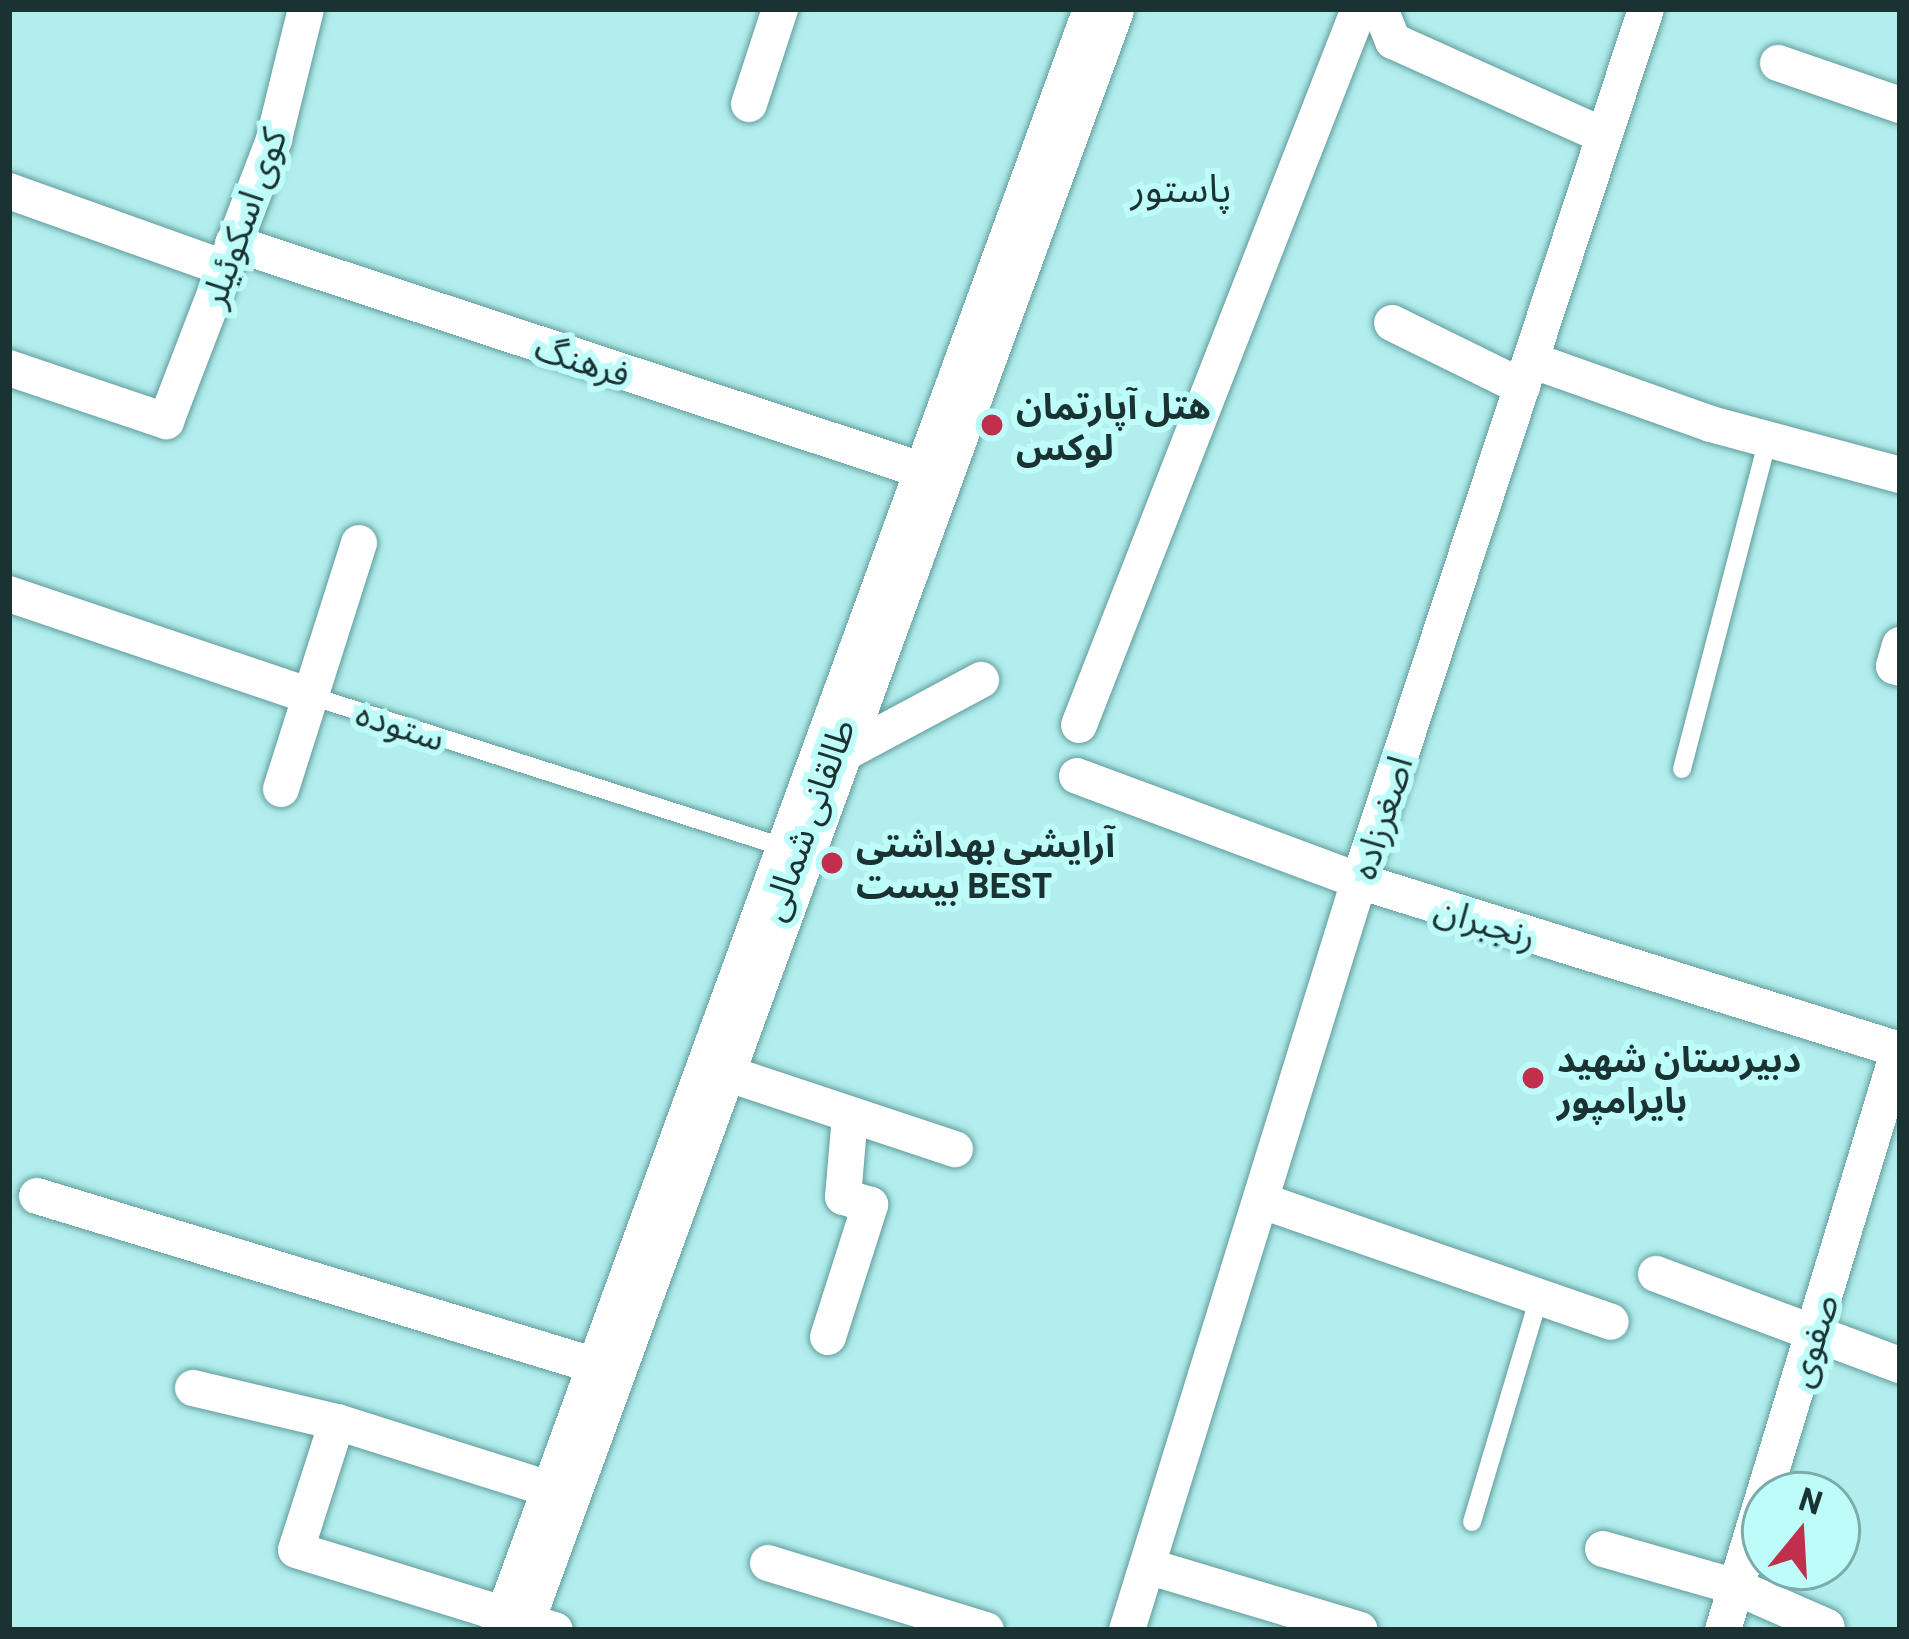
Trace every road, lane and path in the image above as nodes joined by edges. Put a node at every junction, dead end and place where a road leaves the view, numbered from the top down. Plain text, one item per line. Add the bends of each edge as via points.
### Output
1 (305, 9) edge
2 (780, 9) edge
3 (1104, 9) edge
4 (1359, 9) edge
5 (1380, 9) edge
6 (1646, 9) edge
7 (1778, 63) dead end
8 (748, 104) dead end
9 (1900, 105) edge
10 (1604, 136) junction
11 (9, 190) edge
12 (229, 255) junction
13 (1392, 323) dead end
14 (9, 368) edge
15 (1527, 374) junction
16 (1768, 439) junction
17 (933, 474) junction
18 (1900, 475) edge
19 (359, 543) dead end
20 (9, 594) edge
21 (981, 680) dead end
22 (308, 694) junction
23 (1079, 725) dead end
24 (826, 763) junction
25 (1682, 769) dead end
26 (1077, 776) dead end
27 (281, 789) dead end
28 (794, 851) junction
29 (1359, 881) junction
30 (1899, 1050) edge
31 (714, 1070) junction
32 (850, 1115) junction
33 (956, 1149) dead end
34 (37, 1196) dead end
35 (1262, 1201) junction
36 (1656, 1274) dead end
37 (1539, 1298) junction
38 (1612, 1322) dead end
39 (1813, 1334) junction
40 (828, 1337) dead end
41 (1900, 1365) edge
42 (606, 1369) junction
43 (193, 1388) dead end
44 (337, 1422) junction
45 (531, 1483) dead end
46 (1472, 1522) dead end
47 (1603, 1549) dead end
48 (768, 1563) dead end
49 (1147, 1566) junction
50 (1736, 1587) junction
51 (528, 1625) edge
52 (1828, 1627) edge
53 (986, 1630) edge
54 (1127, 1630) edge
55 (1360, 1630) edge
56 (1724, 1630) edge

1 - 12 street, کوی اسکوئیلر via 274,139
2 - 8 street
3 - 17 main road, طالقانی شمالی
4 - 23 street
5 - 10 street via 1393,41
6 - 10 street, اصغرزاده
7 - 9 street
10 - 15 street, اصغرزاده
11 - 12 street, فرهنگ
12 - 14 street, کوی اسکوئیلر via 166,422
12 - 17 street, فرهنگ
13 - 15 street
15 - 16 street
15 - 29 street, اصغرزاده
16 - 18 street
16 - 25 lane
17 - 24 main road, طالقانی شمالی
19 - 22 street
20 - 22 street, ستوده
21 - 24 street
22 - 27 street
22 - 28 lane, ستوده
24 - 28 main road, طالقانی شمالی
26 - 29 street, رنجبران
28 - 31 main road, طالقانی شمالی
29 - 30 street, رنجبران
29 - 35 street, اصغرزاده
30 - 39 street, صفوی
31 - 32 street
31 - 42 main road, طالقانی شمالی
32 - 33 street
32 - 40 street via 843,1197 870,1205
34 - 42 street
35 - 37 street
35 - 49 street, اصغرزاده
36 - 39 street
37 - 38 street
37 - 46 lane
39 - 41 street
39 - 50 street, صفوی
42 - 51 main road, طالقانی شمالی
43 - 44 street
44 - 45 street
44 - 51 street via 296,1550
47 - 50 street
48 - 53 street
49 - 54 street, اصغرزاده
49 - 55 street
50 - 52 street
50 - 56 street, صفوی

